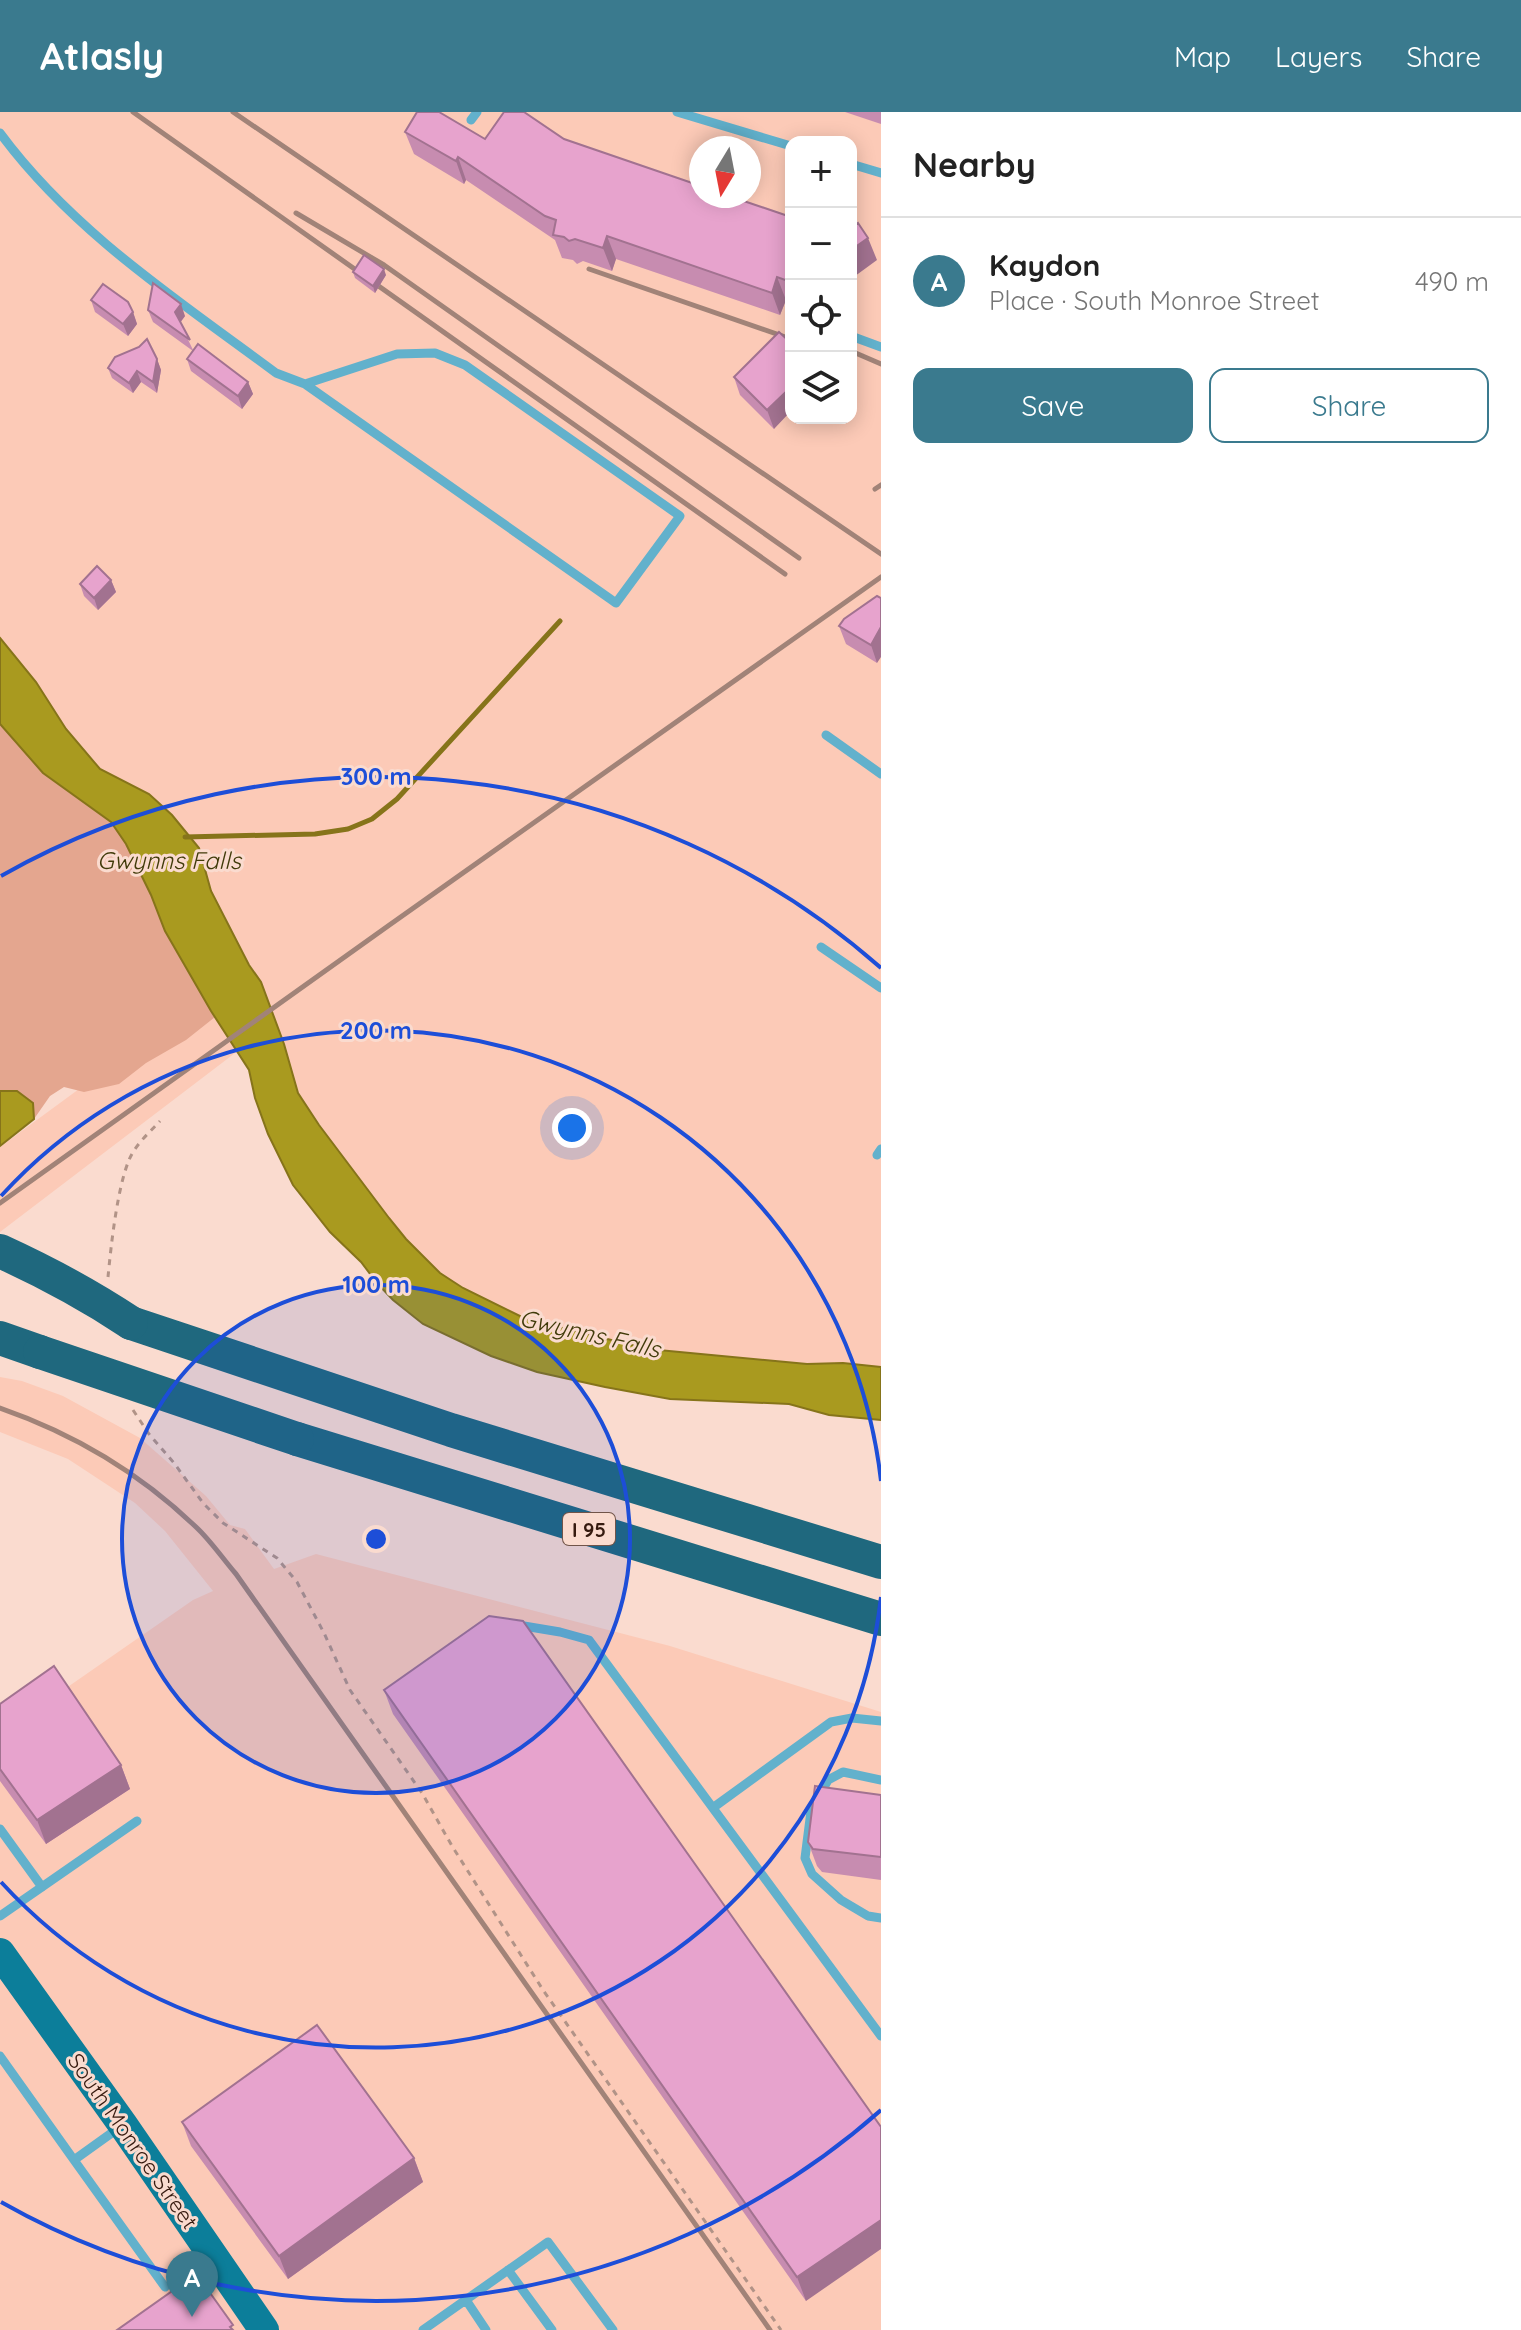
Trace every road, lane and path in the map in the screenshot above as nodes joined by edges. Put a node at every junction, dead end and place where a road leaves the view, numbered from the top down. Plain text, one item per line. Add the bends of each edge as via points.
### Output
1 (677, 112) edge
2 (0, 133) edge
3 (785, 144) edge
4 (857, 166) edge
5 (881, 173) edge
6 (857, 338) edge
7 (881, 347) edge
8 (305, 384) junction
9 (826, 735) dead end
10 (881, 774) edge
11 (821, 947) dead end
12 (881, 988) edge
13 (160, 1121) dead end
14 (0, 1251) edge
15 (0, 1275) edge
16 (108, 1276) dead end
17 (131, 1323) junction
18 (0, 1340) edge
19 (132, 1409) dead end
20 (881, 1562) edge
21 (881, 1619) edge
22 (516, 1625) edge
23 (881, 1721) edge
24 (881, 1780) edge
25 (714, 1807) junction
26 (137, 1821) dead end
27 (0, 1829) edge
28 (42, 1887) junction
29 (0, 1916) edge
30 (881, 1918) edge
31 (0, 1953) edge
32 (881, 2036) edge
33 (0, 2056) edge
34 (123, 2125) junction
35 (74, 2160) junction
36 (508, 2270) junction
37 (165, 2287) dead end
38 (466, 2300) junction
39 (264, 2330) edge
40 (423, 2330) edge
41 (486, 2330) edge
42 (552, 2330) edge
43 (613, 2330) edge
44 (781, 2330) edge

1 - 3 lane
2 - 8 lane via 62,206 118,255 276,373
4 - 5 lane
6 - 7 lane
8 - 8 lane via 616,603 680,516 465,365 435,353 397,354
9 - 10 lane
11 - 12 lane
13 - 16 path via 129,1159
14 - 17 highway, bridge via 62,1280
15 - 17 highway, I 95, bridge
17 - 20 highway, I 95 via 451,1430
18 - 21 highway, I 95, bridge via 297,1439
19 - 44 path via 203,1503 223,1523 277,1558 297,1582 350,1690 422,1793 543,1990
22 - 25 lane via 589,1640
23 - 25 lane via 831,1722
24 - 30 lane via 843,1772 828,1780 811,1811 805,1858 812,1874 841,1900
25 - 32 lane
26 - 28 lane
27 - 28 lane
28 - 29 lane
31 - 34 main road, South Monroe Street
33 - 35 lane
34 - 35 lane
34 - 39 main road, South Monroe Street
35 - 37 lane
36 - 38 lane
36 - 42 lane
36 - 43 lane via 548,2242
38 - 40 lane
38 - 41 lane

